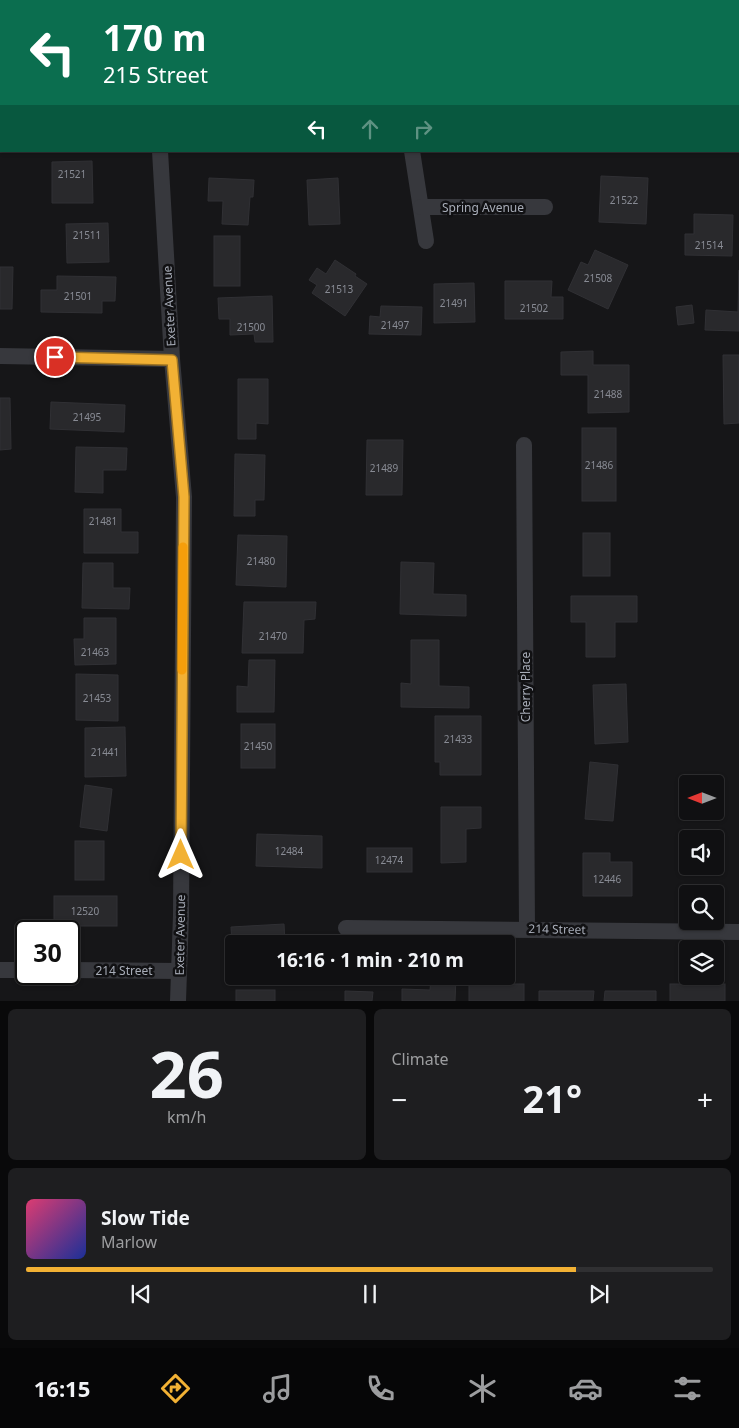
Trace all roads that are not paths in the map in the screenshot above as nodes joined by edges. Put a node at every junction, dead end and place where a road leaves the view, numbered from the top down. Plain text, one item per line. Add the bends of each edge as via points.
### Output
1 (160, 152) edge
2 (412, 152) edge
3 (545, 206) dead end
4 (421, 207) junction
5 (426, 240) dead end
6 (0, 356) edge
7 (172, 360) junction
8 (524, 445) dead end
9 (346, 928) dead end
10 (527, 929) junction
11 (739, 932) edge
12 (0, 970) edge
13 (15, 970) edge
14 (80, 970) edge
15 (179, 971) junction
16 (178, 1000) edge

1 - 7 street, Exeter Avenue
2 - 4 street
3 - 4 street, Spring Avenue
4 - 5 street
6 - 7 street
7 - 15 street, Exeter Avenue via 184,497
8 - 10 street, Cherry Place
9 - 10 street, 214 Street
10 - 11 street, 214 Street
12 - 13 street
14 - 15 street, 214 Street
15 - 16 street, Exeter Avenue

